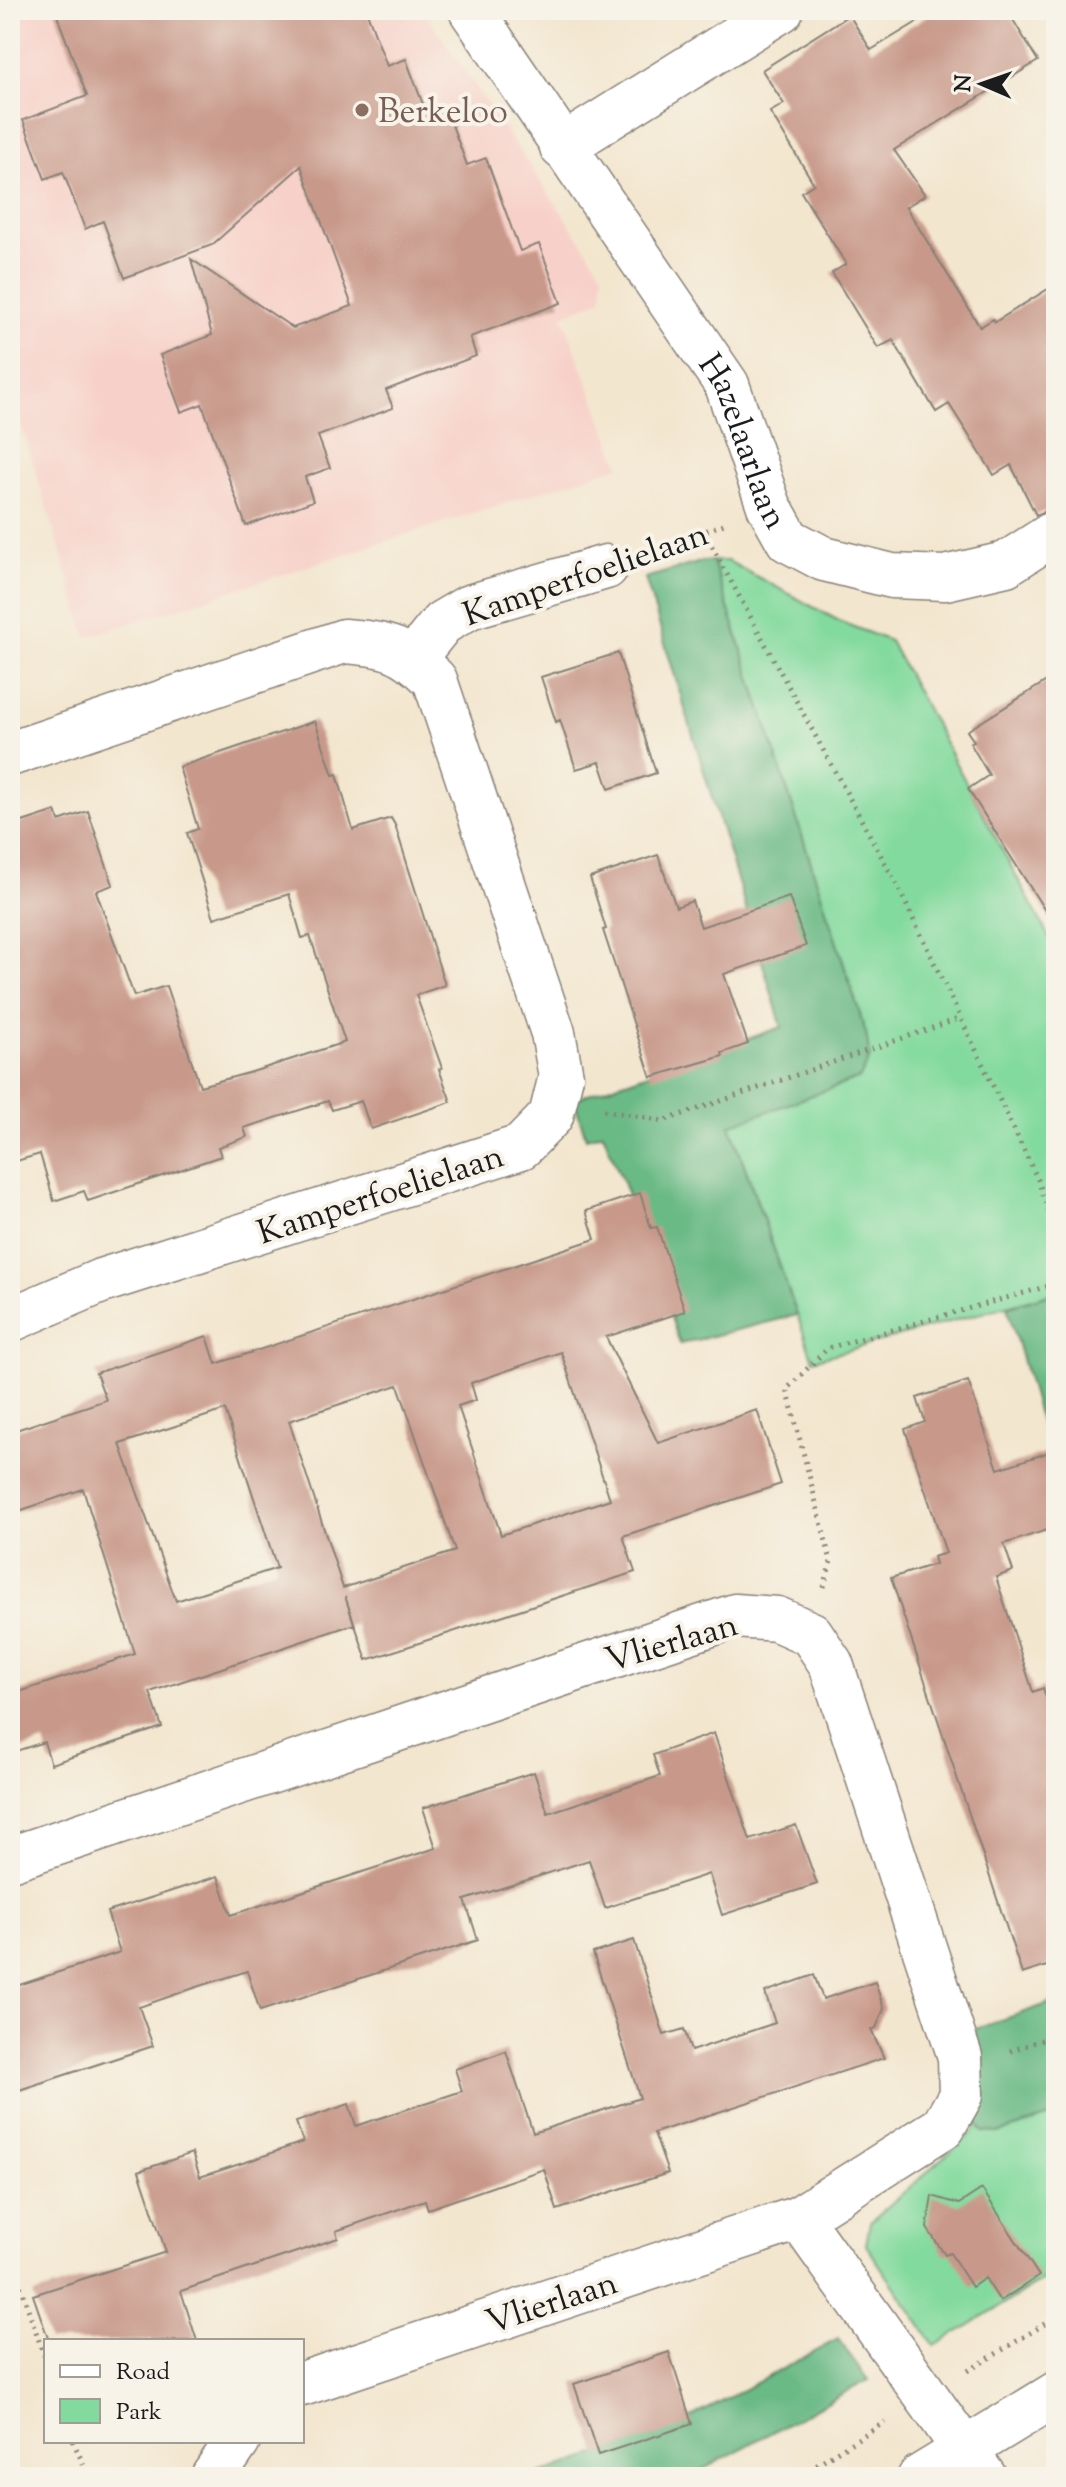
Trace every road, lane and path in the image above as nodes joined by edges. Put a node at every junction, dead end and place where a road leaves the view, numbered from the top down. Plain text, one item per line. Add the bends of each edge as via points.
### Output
1 (471, 10) edge
2 (781, 10) edge
3 (562, 147) junction
4 (769, 506) junction
5 (704, 532) junction
6 (1056, 532) edge
7 (606, 567) joint
8 (414, 658) junction
9 (10, 754) edge
10 (961, 1018) junction
11 (555, 1101) junction
12 (1053, 1214) edge
13 (1056, 1235) edge
14 (1056, 1284) edge
15 (10, 1320) edge
16 (811, 1634) junction
17 (10, 1859) edge
18 (799, 2218) junction
19 (10, 2256) edge
20 (44, 2355) edge
21 (304, 2383) edge
22 (1056, 2394) edge
23 (74, 2443) edge
24 (237, 2443) edge
25 (974, 2463) edge
26 (1056, 2469) edge
27 (89, 2477) edge
28 (213, 2477) edge
29 (920, 2477) edge
30 (1046, 2477) edge

1 - 3 street, Hazelaarlaan
2 - 3 street
3 - 4 street, Hazelaarlaan via 727,385
4 - 5 path, Kamperfoelielaan
4 - 6 street, Hazelaarlaan via 788,540 824,559 892,576 945,578 1006,564
5 - 7 path, Kamperfoelielaan
5 - 10 path via 897,885
7 - 8 street, Kamperfoelielaan via 469,607 442,623
8 - 9 street via 381,644 344,641
8 - 11 street, Kamperfoelielaan via 435,680 553,1033 561,1076
10 - 11 path via 663,1121
10 - 12 path
11 - 15 street, Kamperfoelielaan via 551,1116 521,1147 101,1281
12 - 13 path
14 - 16 path via 828,1348 787,1389 831,1561
16 - 17 street, Vlierlaan via 777,1619 735,1616
16 - 18 street, Vlierlaan via 831,1664 960,2057 961,2095 943,2127
18 - 21 street, Vlierlaan
18 - 25 street
19 - 20 path
22 - 25 street
23 - 27 path
24 - 28 street
25 - 29 street
26 - 30 path

